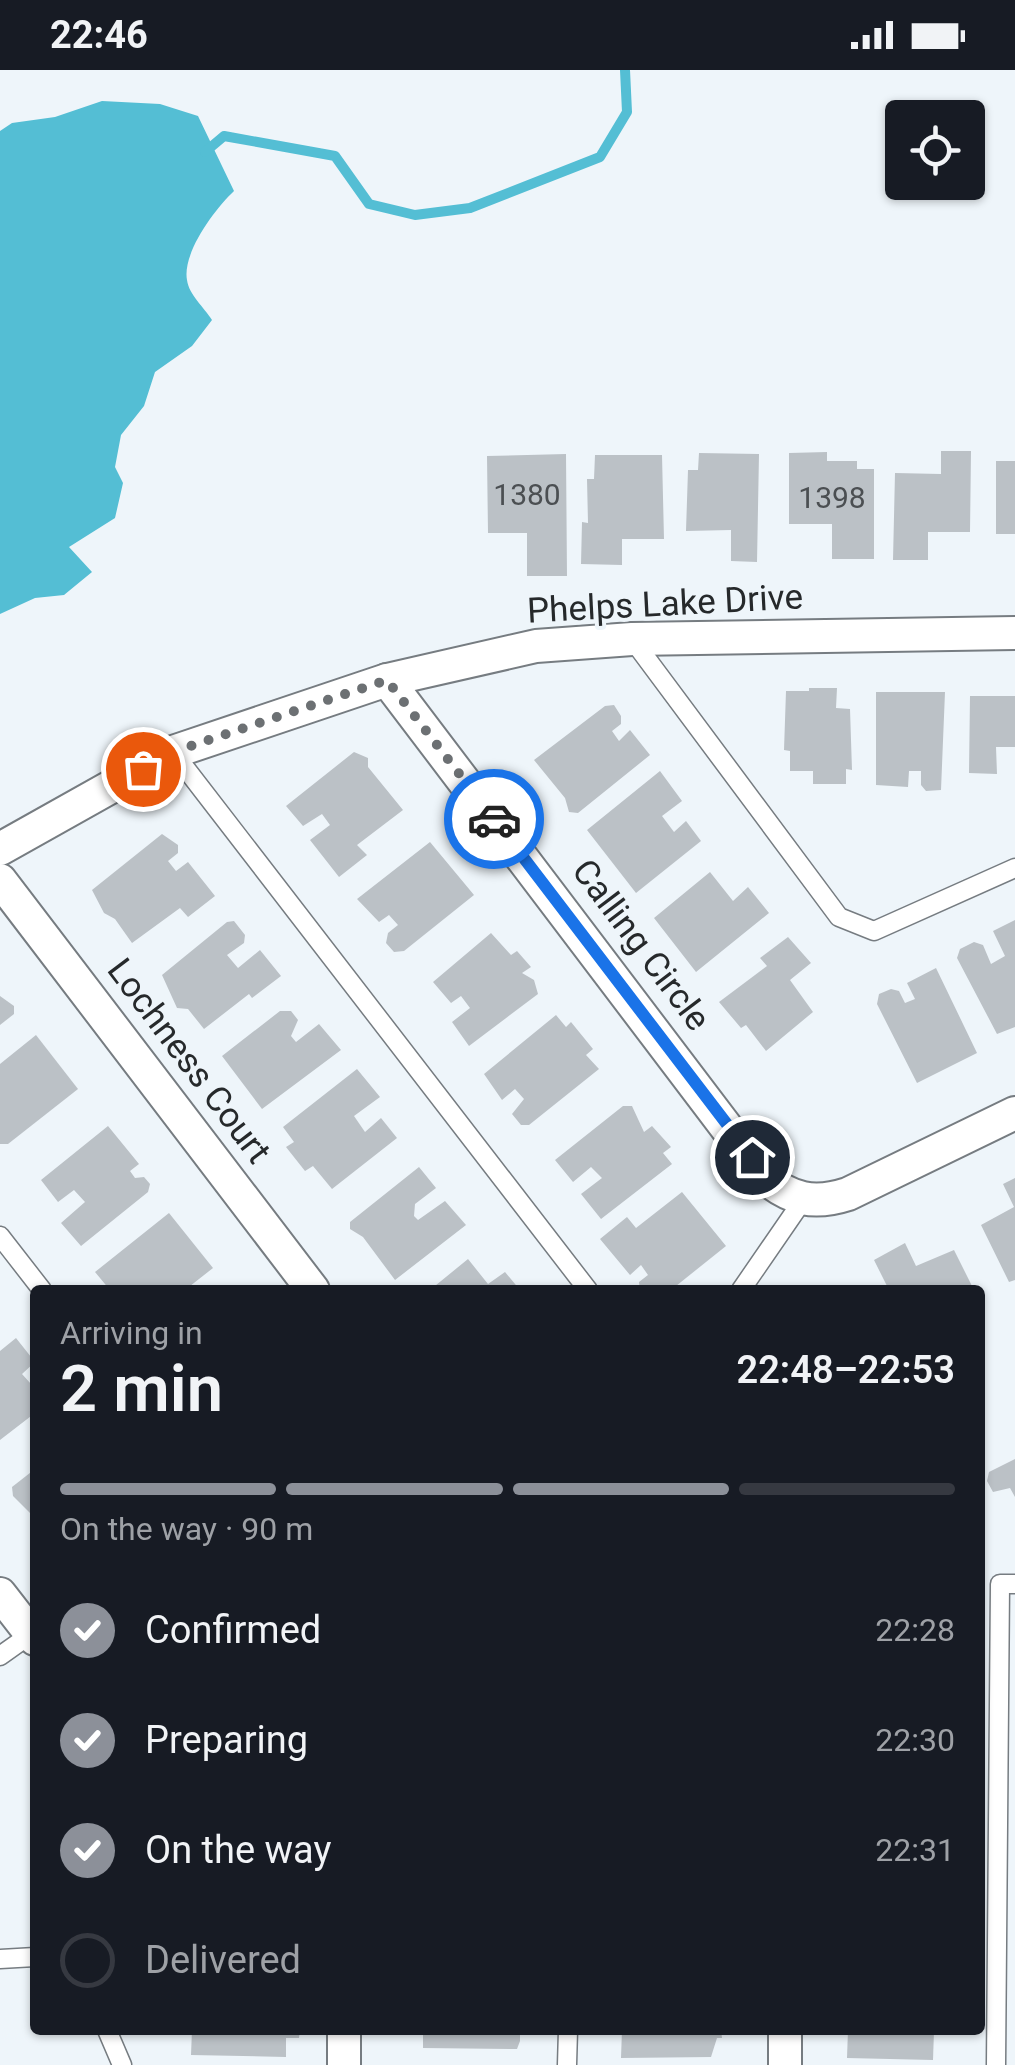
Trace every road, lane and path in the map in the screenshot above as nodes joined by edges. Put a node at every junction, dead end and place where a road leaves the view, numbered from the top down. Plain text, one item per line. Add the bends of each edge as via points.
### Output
1 (1015, 633) edge
2 (632, 638) junction
3 (387, 680) junction
4 (173, 752) junction
5 (0, 849) edge
6 (1015, 868) edge
7 (0, 880) edge
8 (1015, 1113) edge
9 (803, 1200) junction
10 (0, 1236) edge
11 (38, 1285) edge
12 (310, 1285) edge
13 (584, 1285) edge
14 (744, 1285) edge
15 (1015, 1584) edge
16 (0, 1594) edge
17 (30, 1632) edge
18 (30, 1638) edge
19 (0, 1656) edge
20 (30, 1958) edge
21 (0, 1959) edge
22 (109, 2035) edge
23 (344, 2035) edge
24 (568, 2035) edge
25 (785, 2035) edge
26 (122, 2065) edge
27 (344, 2065) edge
28 (567, 2065) edge
29 (785, 2065) edge
30 (996, 2065) edge

1 - 2 street, Phelps Lake Drive
2 - 3 street, Phelps Lake Drive via 536,646
2 - 6 lane via 839,917 874,931
3 - 4 street, Phelps Lake Drive
3 - 9 street, Calling Circle via 764,1177
4 - 5 street, Phelps Lake Drive
4 - 13 lane
7 - 12 street, Lochness Court
8 - 9 street via 848,1194
9 - 14 lane
10 - 11 lane
15 - 30 lane via 1000,1584
16 - 17 street
18 - 19 lane
20 - 21 lane
22 - 26 lane
23 - 27 street
24 - 28 lane
25 - 29 street

